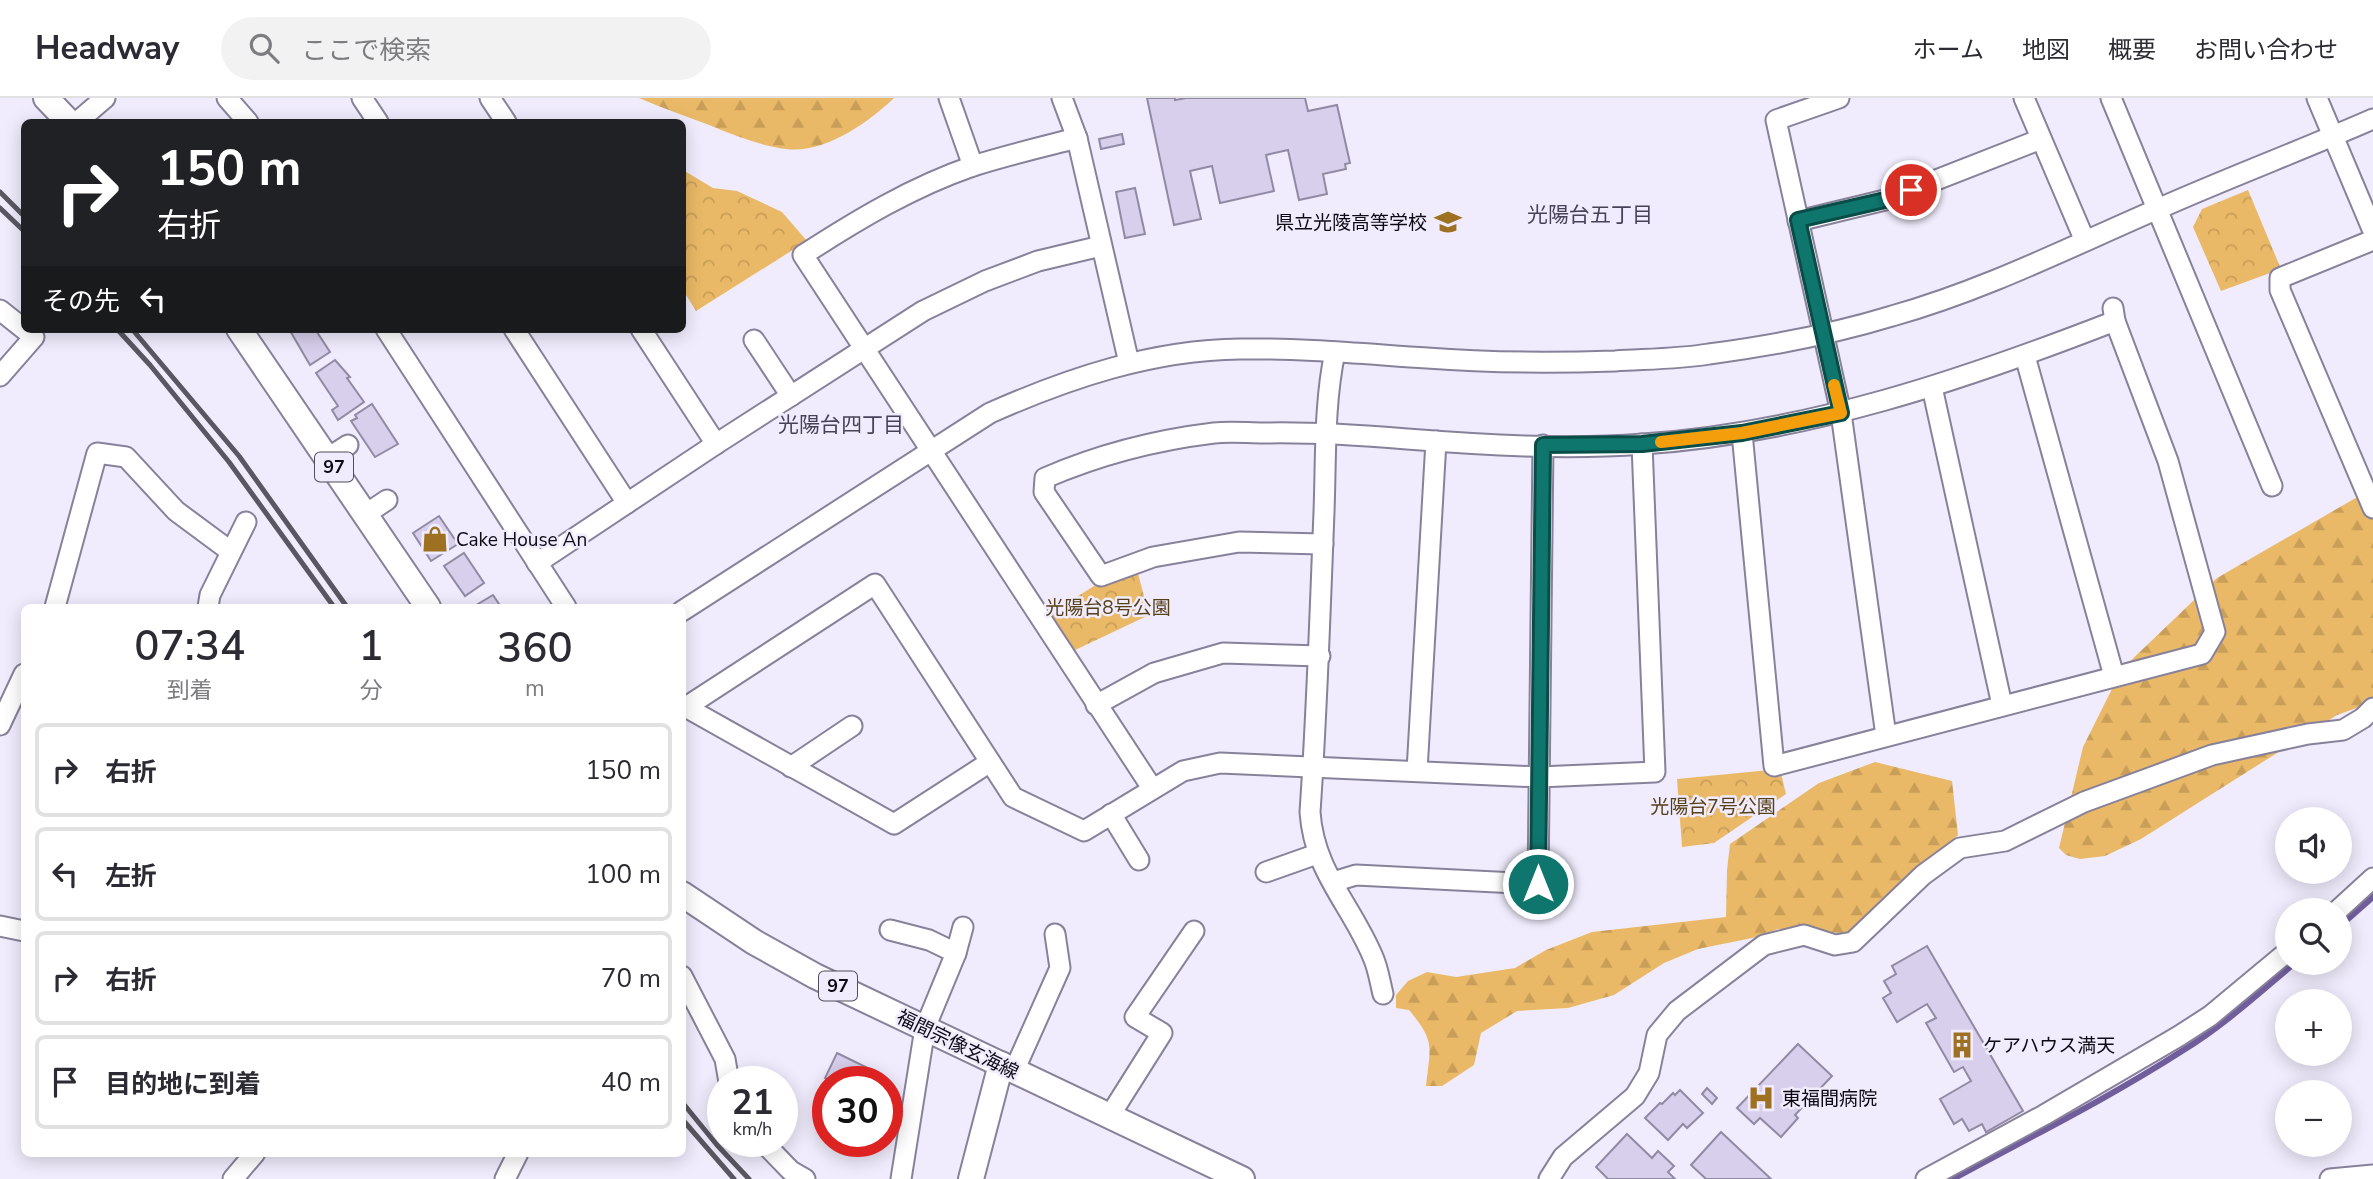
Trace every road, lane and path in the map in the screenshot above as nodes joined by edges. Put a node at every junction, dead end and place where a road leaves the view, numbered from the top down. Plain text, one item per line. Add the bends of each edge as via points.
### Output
1 (46, 98) edge
2 (105, 98) edge
3 (227, 98) edge
4 (362, 98) edge
5 (490, 98) edge
6 (948, 98) edge
7 (1062, 98) edge
8 (1839, 98) edge
9 (2024, 98) edge
10 (2111, 98) edge
11 (2317, 98) edge
12 (66, 119) edge
13 (80, 119) edge
14 (245, 119) edge
15 (376, 119) edge
16 (504, 119) edge
17 (2373, 119) edge
18 (2333, 137) junction
19 (1077, 138) junction
20 (2041, 139) junction
21 (973, 166) junction
22 (2158, 209) junction
23 (1798, 220) junction
24 (2373, 232) edge
25 (2373, 240) edge
26 (2085, 241) junction
27 (1101, 246) junction
28 (0, 310) edge
29 (21, 327) edge
30 (29, 333) edge
31 (242, 333) edge
32 (389, 333) edge
33 (516, 333) edge
34 (644, 333) edge
35 (1823, 334) junction
36 (754, 340) dead end
37 (865, 348) junction
38 (1335, 352) junction
39 (2025, 356) junction
40 (1129, 363) junction
41 (0, 376) edge
42 (1932, 387) junction
43 (791, 396) junction
44 (1841, 413) junction
45 (1327, 432) junction
46 (1742, 433) junction
47 (1436, 441) junction
48 (716, 444) junction
49 (1642, 444) junction
50 (1543, 445) junction
51 (930, 450) junction
52 (2272, 486) dead end
53 (387, 500) dead end
54 (626, 503) junction
55 (2373, 508) edge
56 (366, 514) junction
57 (246, 522) dead end
58 (1323, 544) junction
59 (230, 551) junction
60 (537, 563) junction
61 (56, 604) edge
62 (208, 604) edge
63 (426, 604) edge
64 (564, 604) edge
65 (686, 608) edge
66 (1320, 656) junction
67 (2114, 676) junction
68 (21, 680) edge
69 (686, 705) edge
70 (1096, 705) junction
71 (2002, 705) junction
72 (686, 707) edge
73 (2373, 708) edge
74 (0, 725) edge
75 (852, 726) dead end
76 (1886, 736) junction
77 (990, 762) junction
78 (792, 767) junction
79 (1313, 767) junction
80 (1417, 771) junction
81 (1539, 776) junction
82 (1152, 788) junction
83 (1111, 814) junction
84 (1317, 854) junction
85 (1139, 860) dead end
86 (1266, 872) dead end
87 (2373, 878) edge
88 (1333, 882) junction
89 (686, 897) edge
90 (2351, 898) edge
91 (0, 926) edge
92 (963, 927) dead end
93 (21, 930) edge
94 (890, 930) dead end
95 (1194, 931) dead end
96 (1055, 934) dead end
97 (956, 953) junction
98 (2275, 962) edge
99 (686, 984) edge
100 (1383, 994) dead end
101 (925, 1028) junction
102 (726, 1066) edge
103 (1008, 1068) junction
104 (1109, 1117) junction
105 (252, 1157) edge
106 (516, 1157) edge
107 (777, 1157) edge
108 (973, 1170) edge
109 (2373, 1175) edge
110 (233, 1179) edge
111 (505, 1179) edge
112 (805, 1179) edge
113 (901, 1179) edge
114 (1242, 1179) edge
115 (1549, 1179) edge
116 (1926, 1179) edge
117 (2330, 1179) edge

1 - 12 main road
2 - 13 street
3 - 14 street
4 - 15 street
5 - 16 street
6 - 21 street
7 - 19 street
8 - 23 street via 1776,120
9 - 20 street
10 - 22 street
11 - 18 street
17 - 18 street
18 - 22 street
18 - 24 street
19 - 21 street
19 - 27 street
20 - 23 street via 1885,200
20 - 26 street
21 - 37 street via 864,215 803,255
22 - 26 street
22 - 52 street
23 - 35 street
25 - 55 street via 2280,278 2280,290
26 - 35 street via 1969,290
27 - 37 street via 1038,261 985,281 923,311
27 - 40 street
28 - 29 street
30 - 41 street via 34,337
31 - 56 main road, 97 via 338,451
32 - 60 street
33 - 54 street
34 - 48 street
35 - 38 street via 1707,355 1562,363
35 - 44 street
36 - 43 street
37 - 43 street
37 - 51 street
38 - 40 street via 1238,349
38 - 45 street
39 - 42 street
39 - 67 street
39 - 67 street via 2114,314 2168,461 2215,632 2202,654
40 - 51 street via 1041,390 990,412
42 - 44 street
42 - 71 street
43 - 48 street
44 - 46 street
44 - 76 street
45 - 47 street
45 - 58 street
45 - 58 street via 1216,433 1127,450 1045,478 1044,492 1101,576 1153,557 1239,542
46 - 49 street
46 - 76 street via 1774,766
47 - 50 street
47 - 80 street
48 - 54 street
49 - 50 street
49 - 81 street via 1655,772
50 - 81 street
51 - 65 street
51 - 70 street
53 - 56 street
54 - 60 street
56 - 63 main road, 97
57 - 59 street
58 - 66 street
59 - 61 street via 176,511 127,457 97,453
59 - 62 street
60 - 64 street
66 - 70 street via 1223,653 1154,673
66 - 79 street
67 - 71 street
68 - 74 street
69 - 77 street via 875,584
70 - 82 street
71 - 76 street
72 - 78 street
73 - 115 street via 2343,730 2212,755 2084,802 2005,841 1960,848 1923,874 1853,942 1835,945 1804,935 1764,945 1677,1011 1657,1035 1649,1073 1635,1096 1563,1157
75 - 78 street
77 - 78 street via 894,824
77 - 83 street via 1013,797 1084,831
79 - 80 street
79 - 82 street via 1220,763 1182,771
79 - 84 street via 1311,834
80 - 81 street
81 - 88 street via 1538,884 1356,875
82 - 83 street
83 - 85 street
84 - 86 street
84 - 88 street
87 - 90 street
88 - 100 street via 1373,957
89 - 101 main road, 福間宗像玄海線 / 97 via 803,969
91 - 93 street
92 - 97 street
94 - 97 street
95 - 104 street via 1135,1017 1162,1033
96 - 103 street via 1060,968
97 - 101 street
98 - 116 street via 2179,1036
99 - 102 street
101 - 103 main road, 福間宗像玄海線 / 97
101 - 113 street
103 - 104 main road, 福間宗像玄海線 / 97
103 - 108 main road
104 - 114 main road, 福間宗像玄海線 / 97
105 - 110 street
106 - 111 street
107 - 112 street
109 - 117 street

